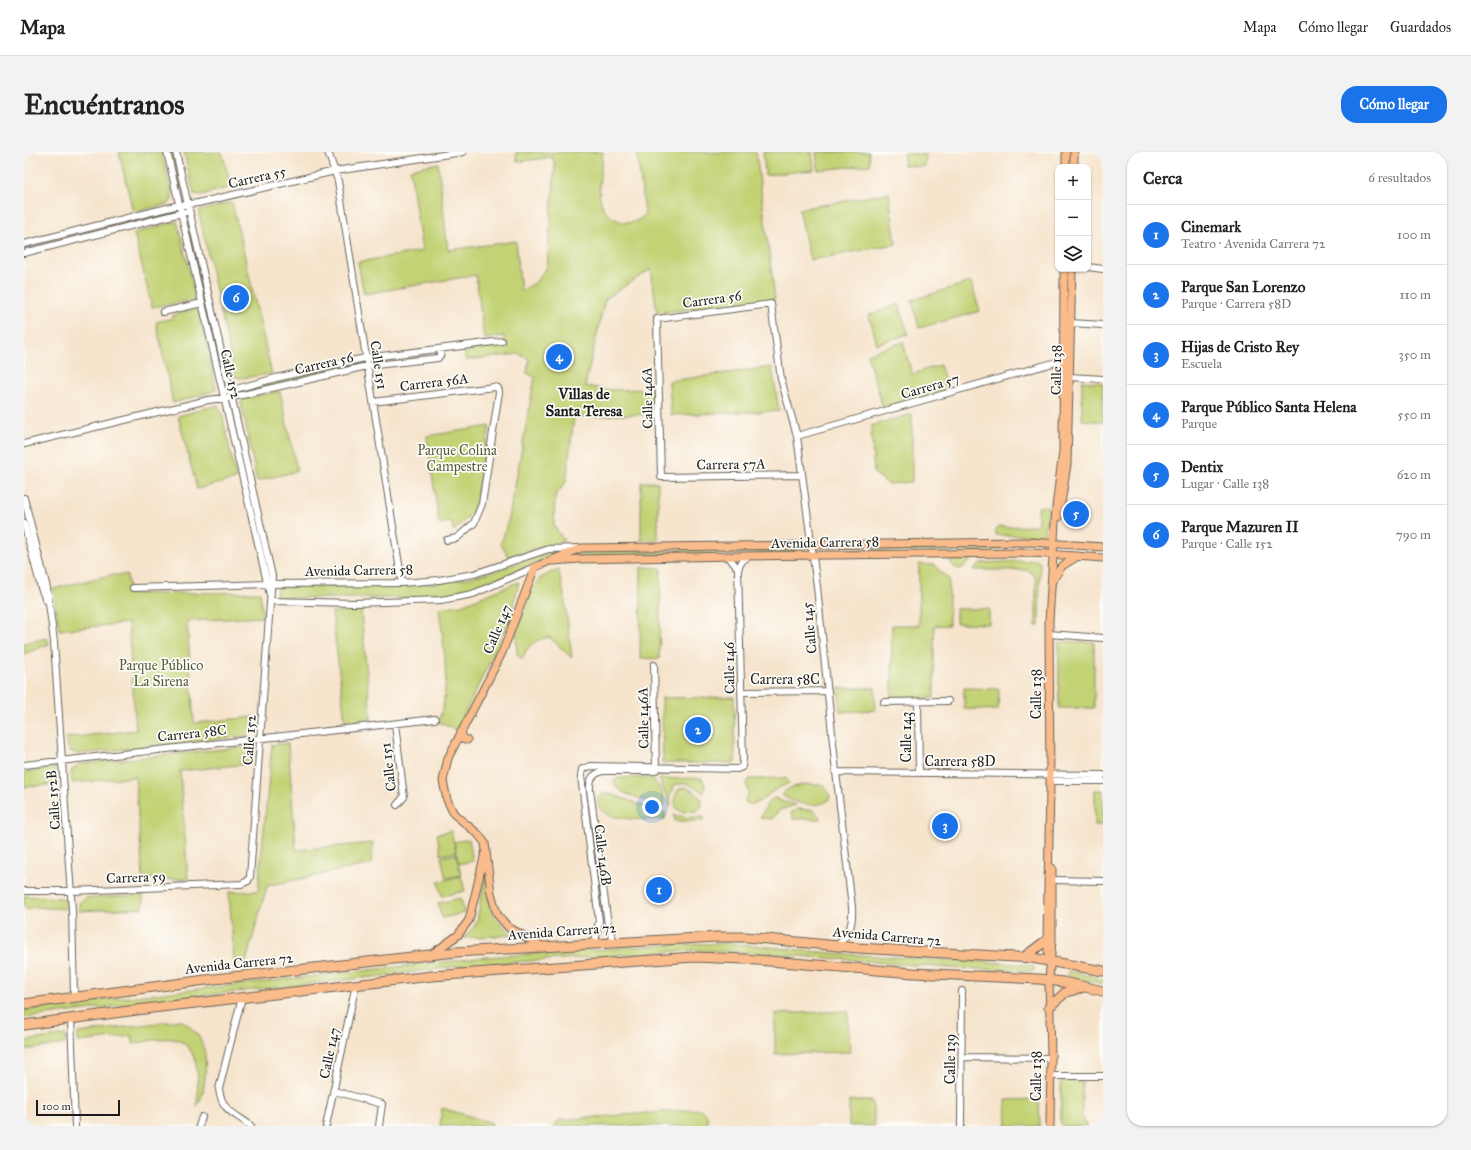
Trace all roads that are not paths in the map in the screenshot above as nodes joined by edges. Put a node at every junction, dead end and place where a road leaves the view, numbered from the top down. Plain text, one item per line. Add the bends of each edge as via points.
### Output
1 (167, 152) edge
2 (176, 152) edge
3 (328, 152) edge
4 (463, 152) edge
5 (1066, 152) edge
6 (1074, 152) edge
7 (1066, 164) edge
8 (1074, 164) edge
9 (335, 172) junction
10 (180, 205) junction
11 (189, 207) junction
12 (182, 214) junction
13 (353, 226) dead end
14 (345, 228) junction
15 (24, 244) edge
16 (24, 253) edge
17 (1091, 267) edge
18 (1103, 269) edge
19 (1064, 272) edge
20 (1072, 272) edge
21 (202, 303) junction
22 (771, 304) joint
23 (163, 312) dead end
24 (657, 319) joint
25 (1070, 324) junction
26 (1103, 325) edge
27 (502, 341) dead end
28 (440, 350) junction
29 (365, 358) junction
30 (1066, 360) junction
31 (367, 366) junction
32 (1069, 377) junction
33 (1103, 379) edge
34 (231, 390) junction
35 (224, 396) junction
36 (232, 397) junction
37 (373, 402) junction
38 (797, 436) junction
39 (24, 444) edge
40 (802, 475) junction
41 (661, 477) joint
42 (24, 498) edge
43 (24, 523) edge
44 (447, 540) dead end
45 (1054, 543) junction
46 (811, 545) junction
47 (1103, 547) edge
48 (581, 548) junction
49 (813, 554) junction
50 (1054, 554) junction
51 (728, 556) junction
52 (749, 556) junction
53 (1078, 556) junction
54 (1103, 558) edge
55 (547, 562) junction
56 (535, 567) junction
57 (738, 569) junction
58 (269, 584) junction
59 (402, 584) junction
60 (1050, 587) junction
61 (133, 588) dead end
62 (271, 601) junction
63 (48, 603) junction
64 (1049, 634) junction
65 (1103, 638) edge
66 (654, 665) dead end
67 (828, 691) junction
68 (741, 692) junction
69 (948, 701) dead end
70 (884, 702) dead end
71 (918, 702) junction
72 (435, 720) dead end
73 (395, 724) junction
74 (261, 738) junction
75 (63, 760) junction
76 (24, 765) edge
77 (656, 769) junction
78 (836, 772) junction
79 (919, 773) junction
80 (1103, 775) edge
81 (1050, 777) junction
82 (1083, 778) junction
83 (1103, 781) edge
84 (397, 805) dead end
85 (1050, 844) junction
86 (486, 847) junction
87 (1052, 880) junction
88 (248, 881) joint
89 (1103, 881) edge
90 (24, 891) edge
91 (71, 891) junction
92 (605, 906) junction
93 (598, 907) junction
94 (1047, 940) junction
95 (614, 942) junction
96 (595, 944) junction
97 (836, 946) junction
98 (543, 947) junction
99 (430, 955) junction
100 (1024, 957) junction
101 (1049, 961) junction
102 (1103, 971) edge
103 (1049, 981) junction
104 (356, 984) junction
105 (1085, 987) junction
106 (962, 991) dead end
107 (1103, 991) edge
108 (74, 997) junction
109 (242, 997) junction
110 (24, 1004) edge
111 (1049, 1007) junction
112 (71, 1018) junction
113 (24, 1026) edge
114 (1050, 1035) junction
115 (962, 1056) junction
116 (1048, 1058) junction
117 (1051, 1076) junction
118 (1103, 1076) edge
119 (334, 1091) junction
120 (1050, 1116) junction
121 (202, 1117) dead end
122 (75, 1126) edge
123 (199, 1126) edge
124 (251, 1126) edge
125 (326, 1126) edge
126 (379, 1126) edge
127 (961, 1126) edge
128 (1050, 1126) edge

1 - 10 street, Calle 152
2 - 11 street, Calle 152
3 - 9 street, Calle 151
4 - 9 street, Carrera 55
5 - 7 main road
6 - 8 main road
9 - 11 street, Carrera 55
9 - 14 street, Calle 151
10 - 11 street, Carrera 55
10 - 12 street, Calle 152
10 - 15 street, Carrera 55
11 - 12 street, Carrera 55
11 - 34 street, Calle 152
12 - 16 street, Carrera 55
12 - 21 street, Calle 152
13 - 14 street
14 - 29 street, Calle 151
17 - 18 street
19 - 30 main road, Calle 138
20 - 25 main road, Calle 138
21 - 23 street
21 - 35 street, Calle 152
22 - 24 street, Carrera 56
22 - 38 street, Calle 145 via 781,379
24 - 41 street, Calle 146A
25 - 26 street
25 - 30 main road, Calle 138
27 - 28 street, Carrera 56
28 - 29 street, Carrera 56
28 - 31 street, Carrera 56 via 438,358
29 - 31 street, Calle 151
29 - 34 street, Carrera 56
30 - 32 main road, Calle 138
30 - 38 street, Carrera 57
30 - 45 main road, Calle 138 via 1063,451
31 - 36 street, Carrera 56
31 - 37 street, Calle 151
32 - 33 street
32 - 45 main road, Calle 138 via 1068,464
34 - 35 street, Carrera 56
34 - 36 street, Calle 152
35 - 36 street, Carrera 56
35 - 39 street, Carrera 56
35 - 58 street, Calle 152
36 - 58 street, Calle 152 via 272,576
37 - 44 street, Carrera 56A via 498,388 500,392 482,504 474,522 457,538
37 - 59 street, Calle 151
38 - 40 street, Calle 145
40 - 41 street, Carrera 57A
40 - 46 street, Calle 145
42 - 63 street, Calle 152B via 47,588
43 - 63 street, Calle 152B via 41,588
45 - 46 main road, Avenida Carrera 58
45 - 47 main road, Avenida Carrera 58
45 - 50 main road, Calle 138
46 - 48 main road, Avenida Carrera 58
46 - 49 street, Calle 145
48 - 55 main road, Avenida Carrera 58
48 - 59 street, Avenida Carrera 58 via 549,549 463,576
49 - 50 main road, Avenida Carrera 58
49 - 52 main road, Avenida Carrera 58
49 - 67 street, Calle 145
50 - 53 main road, Avenida Carrera 58
50 - 60 main road, Calle 138
51 - 52 main road, Avenida Carrera 58
51 - 55 main road, Avenida Carrera 58
51 - 57 street
52 - 57 street via 742,561
53 - 54 main road, Avenida Carrera 58
53 - 60 main road via 1059,569
55 - 56 main road, Avenida Carrera 58
56 - 62 street, Avenida Carrera 58 via 473,594 441,600 354,603
56 - 86 main road, Calle 147 via 510,635 478,700 464,737 448,758 444,773 444,790 450,807 478,834
57 - 68 street, Calle 146
58 - 59 street, Avenida Carrera 58
58 - 61 street, Avenida Carrera 58
58 - 62 street, Calle 152
60 - 64 main road, Calle 138
62 - 74 street, Calle 152
63 - 75 street, Calle 152B via 54,642
64 - 65 street
64 - 81 main road, Calle 138
66 - 77 street, Calle 146A
67 - 68 street, Carrera 58C
67 - 78 street, Calle 145
68 - 77 street, Calle 146 via 742,767
69 - 71 street
70 - 71 street
71 - 79 street, Calle 143
72 - 73 street, Carrera 58C
73 - 74 street, Carrera 58C
73 - 84 street, Calle 151 via 404,797
74 - 75 street, Carrera 58C
74 - 88 street, Calle 152 via 251,872
75 - 76 street, Carrera 58C
75 - 91 street, Calle 152B
77 - 92 street, Calle 146B via 603,771 592,776 590,780
77 - 93 street, Calle 146B via 591,766 582,769
78 - 79 street, Carrera 58D
78 - 97 street, Calle 145 via 853,919 850,931
79 - 81 street, Carrera 58D
80 - 82 street, Carrera 58D
81 - 82 street, Carrera 58D
81 - 85 main road, Calle 138
82 - 83 street, Carrera 58D
85 - 87 main road, Calle 138
85 - 94 main road, Calle 138
86 - 98 main road, Calle 147 via 491,893 497,914 508,927
86 - 99 main road via 470,920 458,935
87 - 89 street
87 - 101 main road, Calle 138 via 1052,940
88 - 91 street, Carrera 59 via 241,884
90 - 91 street, Carrera 59
91 - 108 street, Calle 152B
92 - 93 street
92 - 95 street, Calle 146B via 608,929
93 - 96 street, Calle 146B via 599,927
94 - 100 highway
94 - 101 main road, Calle 138
95 - 96 highway, Avenida Carrera 72
95 - 97 highway, Avenida Carrera 72 via 716,936
96 - 98 highway, Avenida Carrera 72
97 - 100 highway, Avenida Carrera 72
98 - 99 highway, Avenida Carrera 72
99 - 108 highway, Avenida Carrera 72
100 - 101 highway, Avenida Carrera 72
101 - 102 highway, Avenida Carrera 72
101 - 103 main road, Calle 138
103 - 104 highway via 744,959 694,958 478,972
103 - 105 highway
103 - 111 main road, Calle 138
104 - 109 highway
104 - 119 street, Calle 147
105 - 107 highway
105 - 111 highway via 1066,992
106 - 115 street, Calle 139
108 - 110 highway, Avenida Carrera 72
109 - 112 highway
109 - 124 street via 219,1089 223,1104
111 - 114 main road, Calle 138
112 - 113 highway
112 - 122 street
114 - 116 main road, Calle 138
114 - 117 main road, Calle 138
115 - 116 street
115 - 127 street, Calle 139
116 - 120 main road, Calle 138
117 - 118 street
117 - 120 main road, Calle 138
119 - 125 street, Calle 147
119 - 126 street via 382,1104
120 - 128 main road, Calle 138
121 - 123 street

